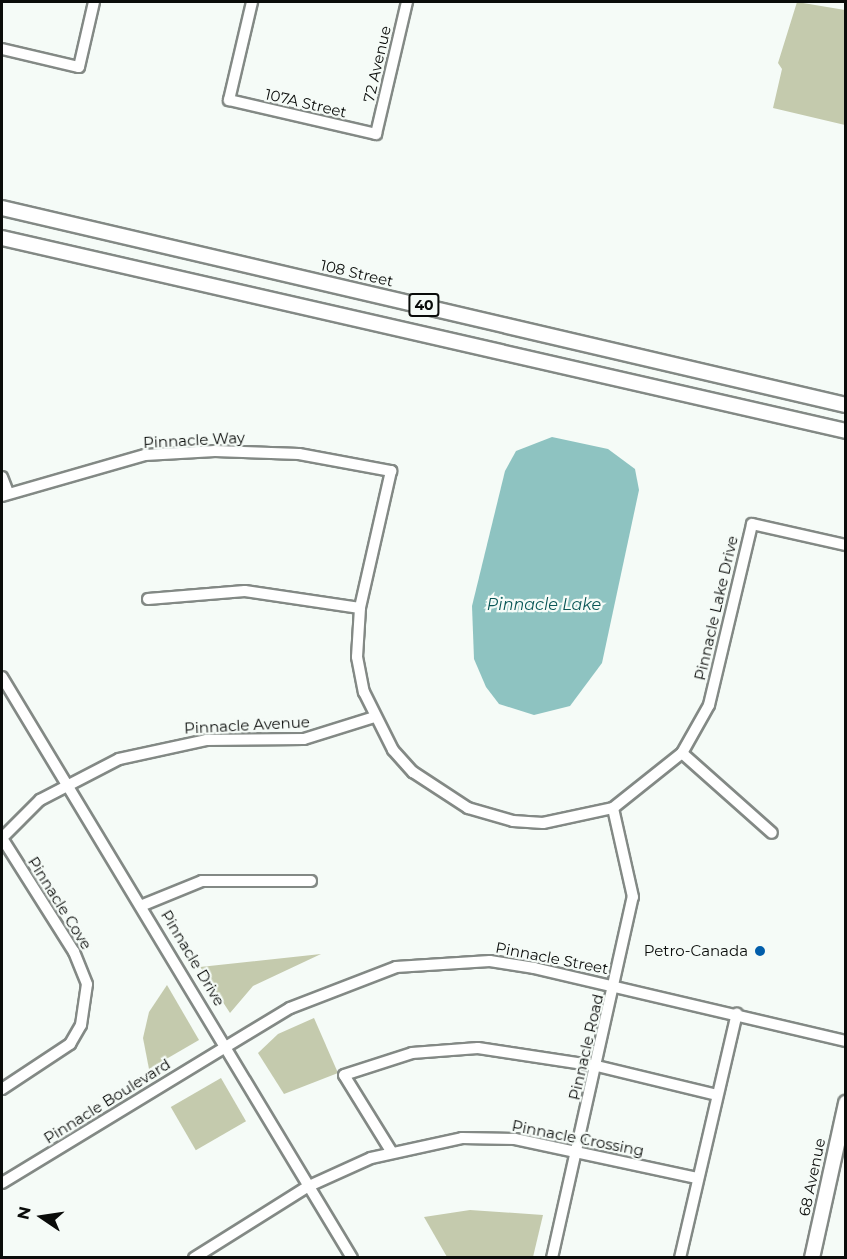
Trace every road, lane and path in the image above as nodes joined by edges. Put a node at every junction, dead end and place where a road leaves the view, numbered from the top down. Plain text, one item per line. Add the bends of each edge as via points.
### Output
1 (94, 2) edge
2 (252, 2) edge
3 (407, 2) edge
4 (2, 49) edge
5 (376, 134) joint
6 (2, 208) edge
7 (2, 238) edge
8 (846, 405) edge
9 (846, 431) edge
10 (391, 471) joint
11 (2, 477) edge
12 (5, 494) edge
13 (846, 545) edge
14 (148, 599) dead end
15 (360, 608) junction
16 (2, 677) edge
17 (374, 717) junction
18 (682, 753) junction
19 (66, 783) junction
20 (613, 807) junction
21 (772, 832) dead end
22 (2, 838) edge
23 (311, 881) dead end
24 (143, 904) junction
25 (615, 986) junction
26 (737, 1014) junction
27 (846, 1041) edge
28 (228, 1044) junction
29 (597, 1066) junction
30 (2, 1089) edge
31 (717, 1095) junction
32 (846, 1103) edge
33 (577, 1150) junction
34 (391, 1151) junction
35 (697, 1178) junction
36 (2, 1183) edge
37 (308, 1187) junction
38 (194, 1257) edge
39 (352, 1257) edge
40 (552, 1257) edge
41 (680, 1257) edge
42 (812, 1257) edge

1 - 4 street via 79,67
2 - 5 street, 107A Street via 229,100
3 - 5 street, 72 Avenue
6 - 8 main road, 108 Street / 40
7 - 9 main road, 40
10 - 12 street, Pinnacle Way via 299,454 215,451 145,455
10 - 15 street, Pinnacle Lake Drive
11 - 12 street
13 - 18 street, Pinnacle Lake Drive via 752,524 708,705
14 - 15 street via 245,591
15 - 17 street, Pinnacle Lake Drive via 357,657
16 - 19 street, Pinnacle Drive
17 - 19 street, Pinnacle Avenue via 304,740 161,746
17 - 20 street, Pinnacle Lake Drive via 413,772 468,808 543,823
18 - 20 street, Pinnacle Lake Drive
18 - 21 street
19 - 22 street, Pinnacle Avenue
19 - 24 street, Pinnacle Drive
20 - 25 street, Pinnacle Road via 633,897
22 - 30 street, Pinnacle Cove via 74,952 87,984 81,1025 70,1044
23 - 24 street via 202,881
24 - 28 street, Pinnacle Drive
25 - 26 street, Pinnacle Street
25 - 28 street, Pinnacle Street via 490,961 396,967 319,994
25 - 29 street, Pinnacle Road
26 - 27 street, Pinnacle Street
26 - 31 street
28 - 36 street, Pinnacle Boulevard
28 - 37 street, Pinnacle Drive
29 - 31 street
29 - 33 street, Pinnacle Road
29 - 34 street via 478,1048 412,1053 344,1076
31 - 35 street
32 - 42 main road, 68 Avenue
33 - 34 street, Pinnacle Crossing via 488,1137
33 - 35 street, Pinnacle Crossing
33 - 40 street, Pinnacle Road
34 - 37 street, Pinnacle Crossing
35 - 41 street
37 - 38 street, Pinnacle Crossing
37 - 39 street, Pinnacle Drive

